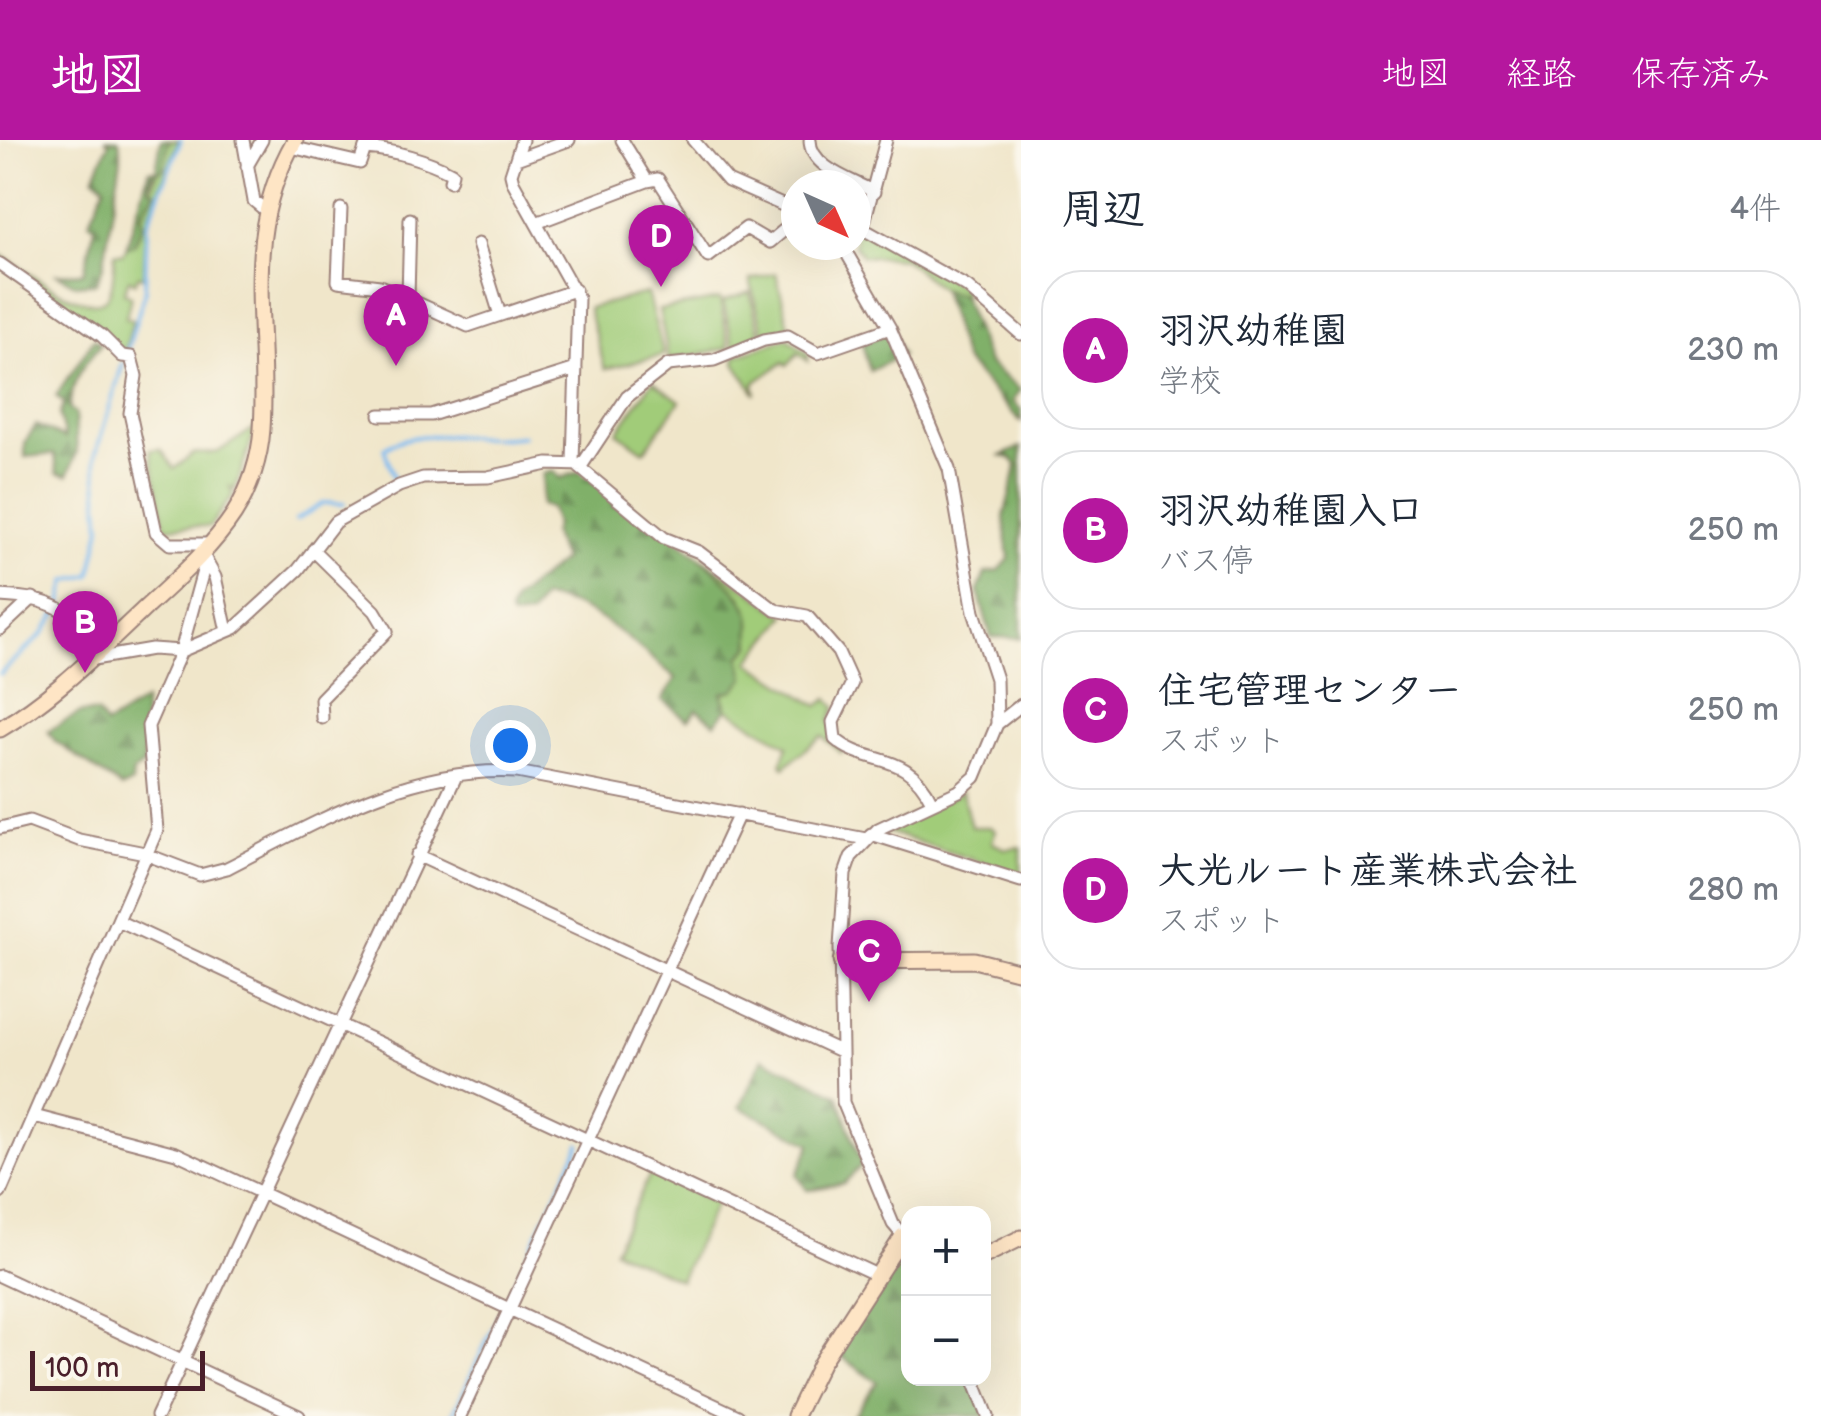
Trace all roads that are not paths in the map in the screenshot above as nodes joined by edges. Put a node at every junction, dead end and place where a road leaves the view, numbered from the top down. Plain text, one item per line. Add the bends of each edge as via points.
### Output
1 (242, 140) edge
2 (262, 140) edge
3 (569, 140) edge
4 (622, 140) edge
5 (693, 140) edge
6 (810, 140) edge
7 (886, 140) edge
8 (517, 142) edge
9 (294, 143) edge
10 (516, 160) junction
11 (246, 166) junction
12 (450, 181) dead end
13 (647, 182) junction
14 (874, 192) junction
15 (871, 199) edge
16 (781, 204) edge
17 (341, 208) dead end
18 (265, 210) junction
19 (410, 220) dead end
20 (536, 223) junction
21 (781, 233) edge
22 (871, 233) edge
23 (478, 244) dead end
24 (851, 260) edge
25 (0, 264) edge
26 (576, 290) junction
27 (408, 297) junction
28 (500, 315) junction
29 (890, 328) junction
30 (1021, 334) edge
31 (576, 369) junction
32 (380, 415) dead end
33 (573, 462) junction
34 (312, 550) junction
35 (206, 552) junction
36 (0, 596) edge
37 (33, 598) junction
38 (0, 630) edge
39 (227, 631) junction
40 (181, 652) junction
41 (96, 654) junction
42 (1020, 706) edge
43 (322, 718) dead end
44 (997, 724) junction
45 (0, 729) edge
46 (456, 776) junction
47 (932, 802) junction
48 (739, 814) junction
49 (0, 828) edge
50 (869, 837) junction
51 (147, 854) junction
52 (417, 855) junction
53 (1021, 881) edge
54 (118, 922) junction
55 (840, 960) junction
56 (666, 972) junction
57 (1021, 972) edge
58 (339, 1024) junction
59 (840, 1051) junction
60 (34, 1116) junction
61 (590, 1141) junction
62 (262, 1192) junction
63 (0, 1193) edge
64 (901, 1232) edge
65 (1021, 1238) edge
66 (901, 1245) edge
67 (991, 1253) edge
68 (0, 1276) edge
69 (879, 1276) junction
70 (510, 1309) junction
71 (182, 1361) junction
72 (976, 1386) edge
73 (157, 1416) edge
74 (299, 1416) edge
75 (460, 1416) edge
76 (738, 1416) edge
77 (794, 1416) edge
78 (988, 1416) edge

1 - 11 street
2 - 11 street
3 - 10 street
4 - 13 street
5 - 16 street via 728,181
6 - 14 street via 820,162
7 - 14 street
8 - 10 street
9 - 12 street via 360,163 364,148 386,150 434,163 452,174
9 - 18 street
10 - 20 street via 512,182
11 - 18 street via 254,202
13 - 20 street
13 - 21 street via 658,179 708,257 746,228 770,242
14 - 15 street
17 - 27 street via 338,281
18 - 35 street via 260,445 242,500
19 - 27 street
20 - 26 street
22 - 30 street via 968,287
23 - 28 street
24 - 29 street
25 - 35 street via 131,357 136,376 130,413 156,532 170,544
26 - 28 street
26 - 31 street
27 - 28 street via 468,326
29 - 33 street via 818,353 788,336 714,360 668,366 627,397 582,464
29 - 44 street via 949,469 974,612 996,679
31 - 32 street via 431,415
31 - 33 street
33 - 34 street via 399,486 350,510
33 - 47 street via 664,538 699,552 775,610 807,616 838,652 852,683 832,722 835,738 846,748 896,762
34 - 39 street
34 - 43 street via 375,611 387,632 321,699
35 - 39 street
35 - 40 street
35 - 41 street
36 - 37 street
37 - 38 street
37 - 41 street via 65,608
39 - 40 street
40 - 41 street
40 - 51 street via 148,726 157,830
41 - 45 street
42 - 44 street
44 - 47 street via 975,777
46 - 48 street via 517,772
46 - 51 street via 356,802 212,874 184,872
46 - 52 street
47 - 50 street
48 - 50 street
48 - 56 street
49 - 51 street via 29,821
50 - 53 street
50 - 55 street via 845,874
51 - 54 street
52 - 56 street
52 - 58 street
54 - 58 street
54 - 60 street
55 - 57 street via 974,960
55 - 59 street
56 - 59 street
56 - 61 street
58 - 61 street
58 - 62 street
59 - 64 street via 848,1120
60 - 62 street via 176,1153
60 - 63 street
61 - 69 street
61 - 70 street
62 - 70 street
62 - 71 street
65 - 67 street
66 - 69 street
68 - 71 street
69 - 77 street
70 - 75 street
70 - 76 street
71 - 73 street
71 - 74 street
72 - 78 street

